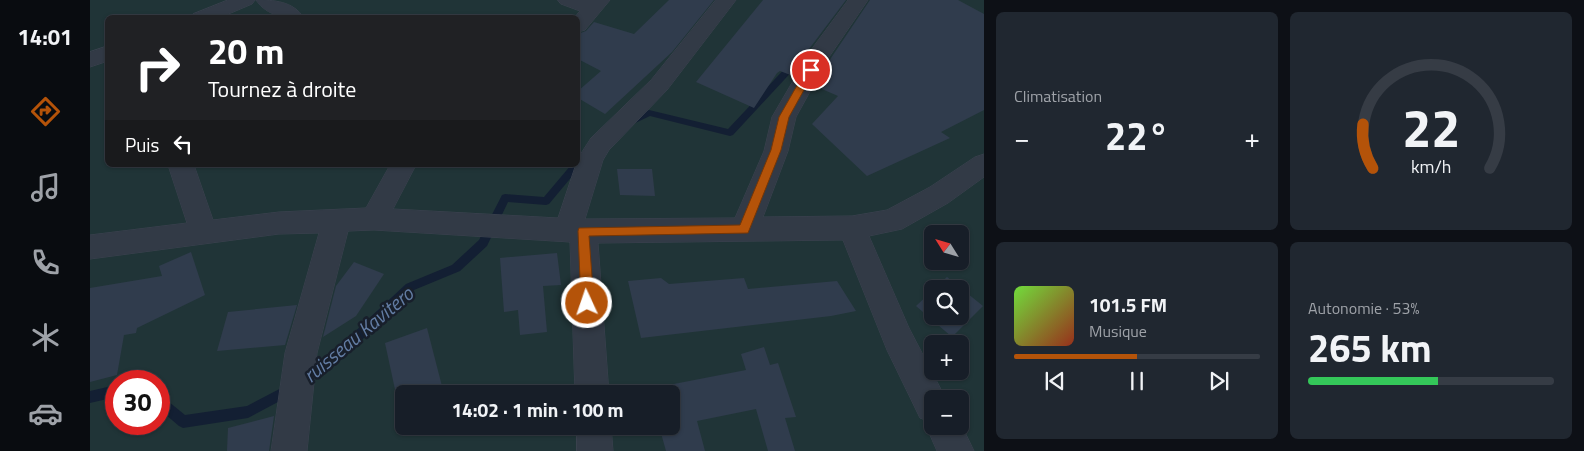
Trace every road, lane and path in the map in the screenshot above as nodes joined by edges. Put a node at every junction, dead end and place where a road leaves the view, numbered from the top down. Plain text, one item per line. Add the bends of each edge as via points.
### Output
1 (245, 0) edge
2 (266, 0) edge
3 (568, 0) edge
4 (726, 0) edge
5 (858, 0) edge
6 (597, 4) edge
7 (208, 15) edge
8 (289, 15) edge
9 (580, 24) edge
10 (105, 55) edge
11 (90, 60) edge
12 (984, 164) edge
13 (182, 167) edge
14 (402, 167) edge
15 (374, 218) junction
16 (338, 220) junction
17 (852, 228) junction
18 (744, 230) junction
19 (576, 231) junction
20 (204, 232) junction
21 (90, 247) edge
22 (591, 385) edge
23 (924, 390) edge
24 (594, 435) edge
25 (948, 435) edge
26 (289, 451) edge
27 (595, 451) edge
28 (956, 451) edge

1 - 7 street
2 - 8 street
3 - 6 street
4 - 19 street via 659,85 600,144 591,158
5 - 18 street via 818,55 784,117 776,150
6 - 9 street
10 - 11 street
12 - 17 street via 939,195 892,221
13 - 20 street
14 - 15 street
15 - 16 street
15 - 19 street
16 - 20 street
16 - 26 street via 301,353
17 - 18 street
17 - 23 street via 898,338
18 - 19 street
19 - 22 street
20 - 21 street
24 - 27 street
25 - 28 street

